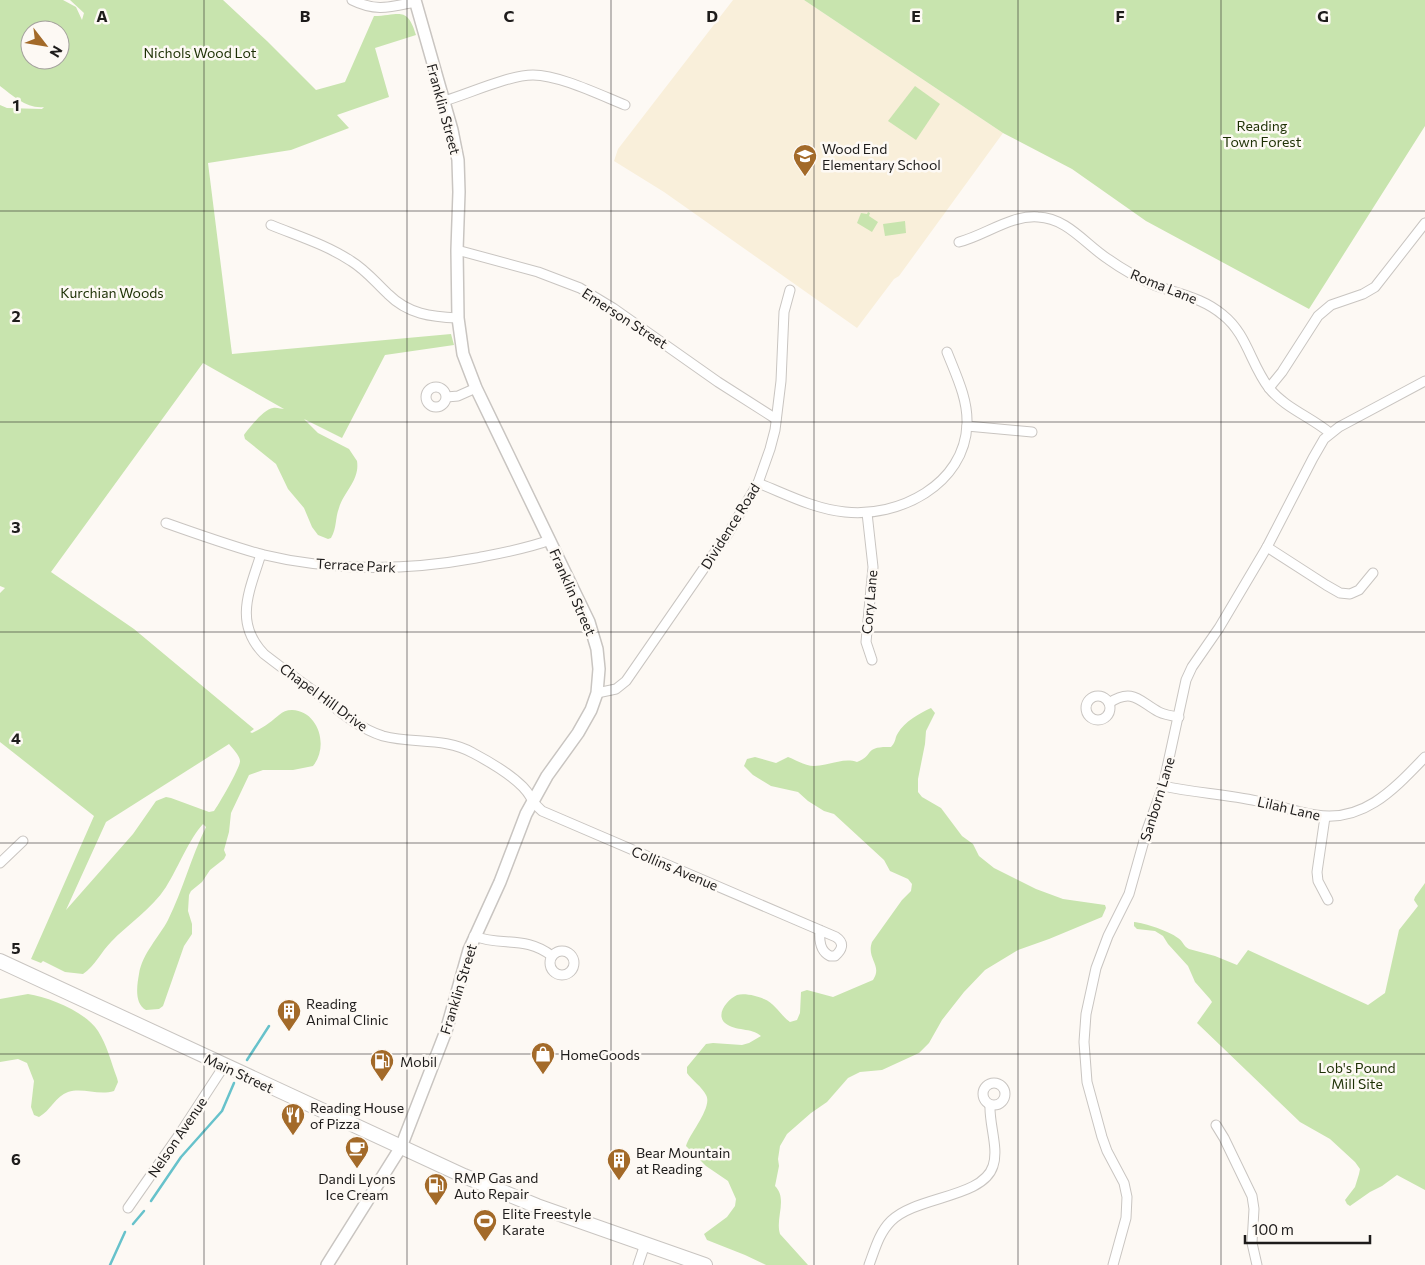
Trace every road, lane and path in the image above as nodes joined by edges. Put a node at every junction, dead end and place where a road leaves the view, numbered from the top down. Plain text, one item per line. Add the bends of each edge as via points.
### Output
1 (352, 0) edge
2 (415, 1) edge
3 (444, 102) junction
4 (625, 105) dead end
5 (1425, 223) edge
6 (271, 225) dead end
7 (959, 242) dead end
8 (457, 250) junction
9 (790, 290) dead end
10 (458, 318) junction
11 (947, 352) dead end
12 (1424, 382) edge
13 (476, 388) junction
14 (1270, 388) junction
15 (447, 397) dead end
16 (776, 419) junction
17 (967, 426) junction
18 (1032, 432) dead end
19 (1330, 433) junction
20 (758, 483) junction
21 (867, 513) junction
22 (166, 522) dead end
23 (550, 540) junction
24 (1267, 547) junction
25 (261, 554) junction
26 (1373, 573) dead end
27 (872, 660) dead end
28 (597, 693) junction
29 (1109, 703) dead end
30 (1179, 717) junction
31 (1425, 757) edge
32 (1163, 786) junction
33 (532, 802) junction
34 (1325, 817) junction
35 (23, 841) dead end
36 (0, 863) edge
37 (1328, 900) dead end
38 (820, 930) dead end
39 (474, 936) junction
40 (552, 956) dead end
41 (0, 961) edge
42 (224, 1066) junction
43 (990, 1105) dead end
44 (1216, 1125) dead end
45 (401, 1147) junction
46 (128, 1208) dead end
47 (645, 1244) junction
48 (327, 1265) edge
49 (638, 1265) edge
50 (705, 1265) edge
51 (869, 1265) edge
52 (1113, 1265) edge
53 (1257, 1265) edge

1 - 2 street via 380,8
2 - 3 main road, Franklin Street
3 - 4 street via 531,75 555,79
3 - 8 main road, Franklin Street via 458,160
5 - 14 street via 1376,286 1331,306 1318,316
6 - 10 street via 350,260 395,301 410,310 428,316
7 - 14 street, Roma Lane via 1019,218 1038,216 1057,221 1129,272 1200,299 1223,315 1242,336
8 - 10 main road, Franklin Street
8 - 16 street, Emerson Street via 538,272 580,288
9 - 16 street, Dividence Road via 784,312
10 - 13 main road, Franklin Street via 463,354
11 - 17 street via 962,387
12 - 19 street, Sanborn Lane
13 - 15 street
13 - 23 main road, Franklin Street
14 - 19 street, Roma Lane via 1283,401
16 - 20 street, Dividence Road
17 - 18 street
17 - 21 street via 957,460 933,487 906,503
19 - 24 street, Sanborn Lane via 1320,445
20 - 21 street via 821,508
20 - 28 street, Dividence Road via 729,532 626,681 616,690
21 - 27 street, Cory Lane via 873,572 866,642
22 - 25 street, Terrace Park
23 - 25 street, Terrace Park via 506,552 410,567 348,566
23 - 28 main road, Franklin Street via 594,635 599,660
24 - 26 street via 1340,593 1359,590
24 - 30 street, Sanborn Lane via 1192,667 1186,680
25 - 33 street, Chapel Hill Drive via 246,612 250,635 264,654 360,726 388,737 450,744 466,749 518,783
28 - 33 main road, Franklin Street via 584,725 546,776
29 - 30 street via 1120,697 1134,697 1160,712
30 - 32 street, Sanborn Lane
31 - 34 street, Lilah Lane via 1397,786 1370,806 1342,816
32 - 34 street, Lilah Lane via 1233,796
32 - 52 street, Sanborn Lane via 1129,894 1096,968 1084,1031 1088,1082 1097,1123 1107,1151 1124,1182 1127,1197 1126,1218
33 - 38 street, Collins Avenue via 542,811
33 - 39 main road, Franklin Street
34 - 37 street via 1317,872
35 - 36 street
39 - 40 street via 530,944
39 - 45 main road, Franklin Street via 446,1030
41 - 42 main road, Main Street
42 - 45 main road, Main Street
42 - 46 street, Nelson Avenue
43 - 51 street via 995,1160 989,1175 977,1185 916,1205 898,1215 882,1232
44 - 53 street via 1252,1196 1252,1243
45 - 47 main road, Main Street via 503,1193
45 - 48 main road, Franklin Street
47 - 49 street
47 - 50 main road, Main Street

